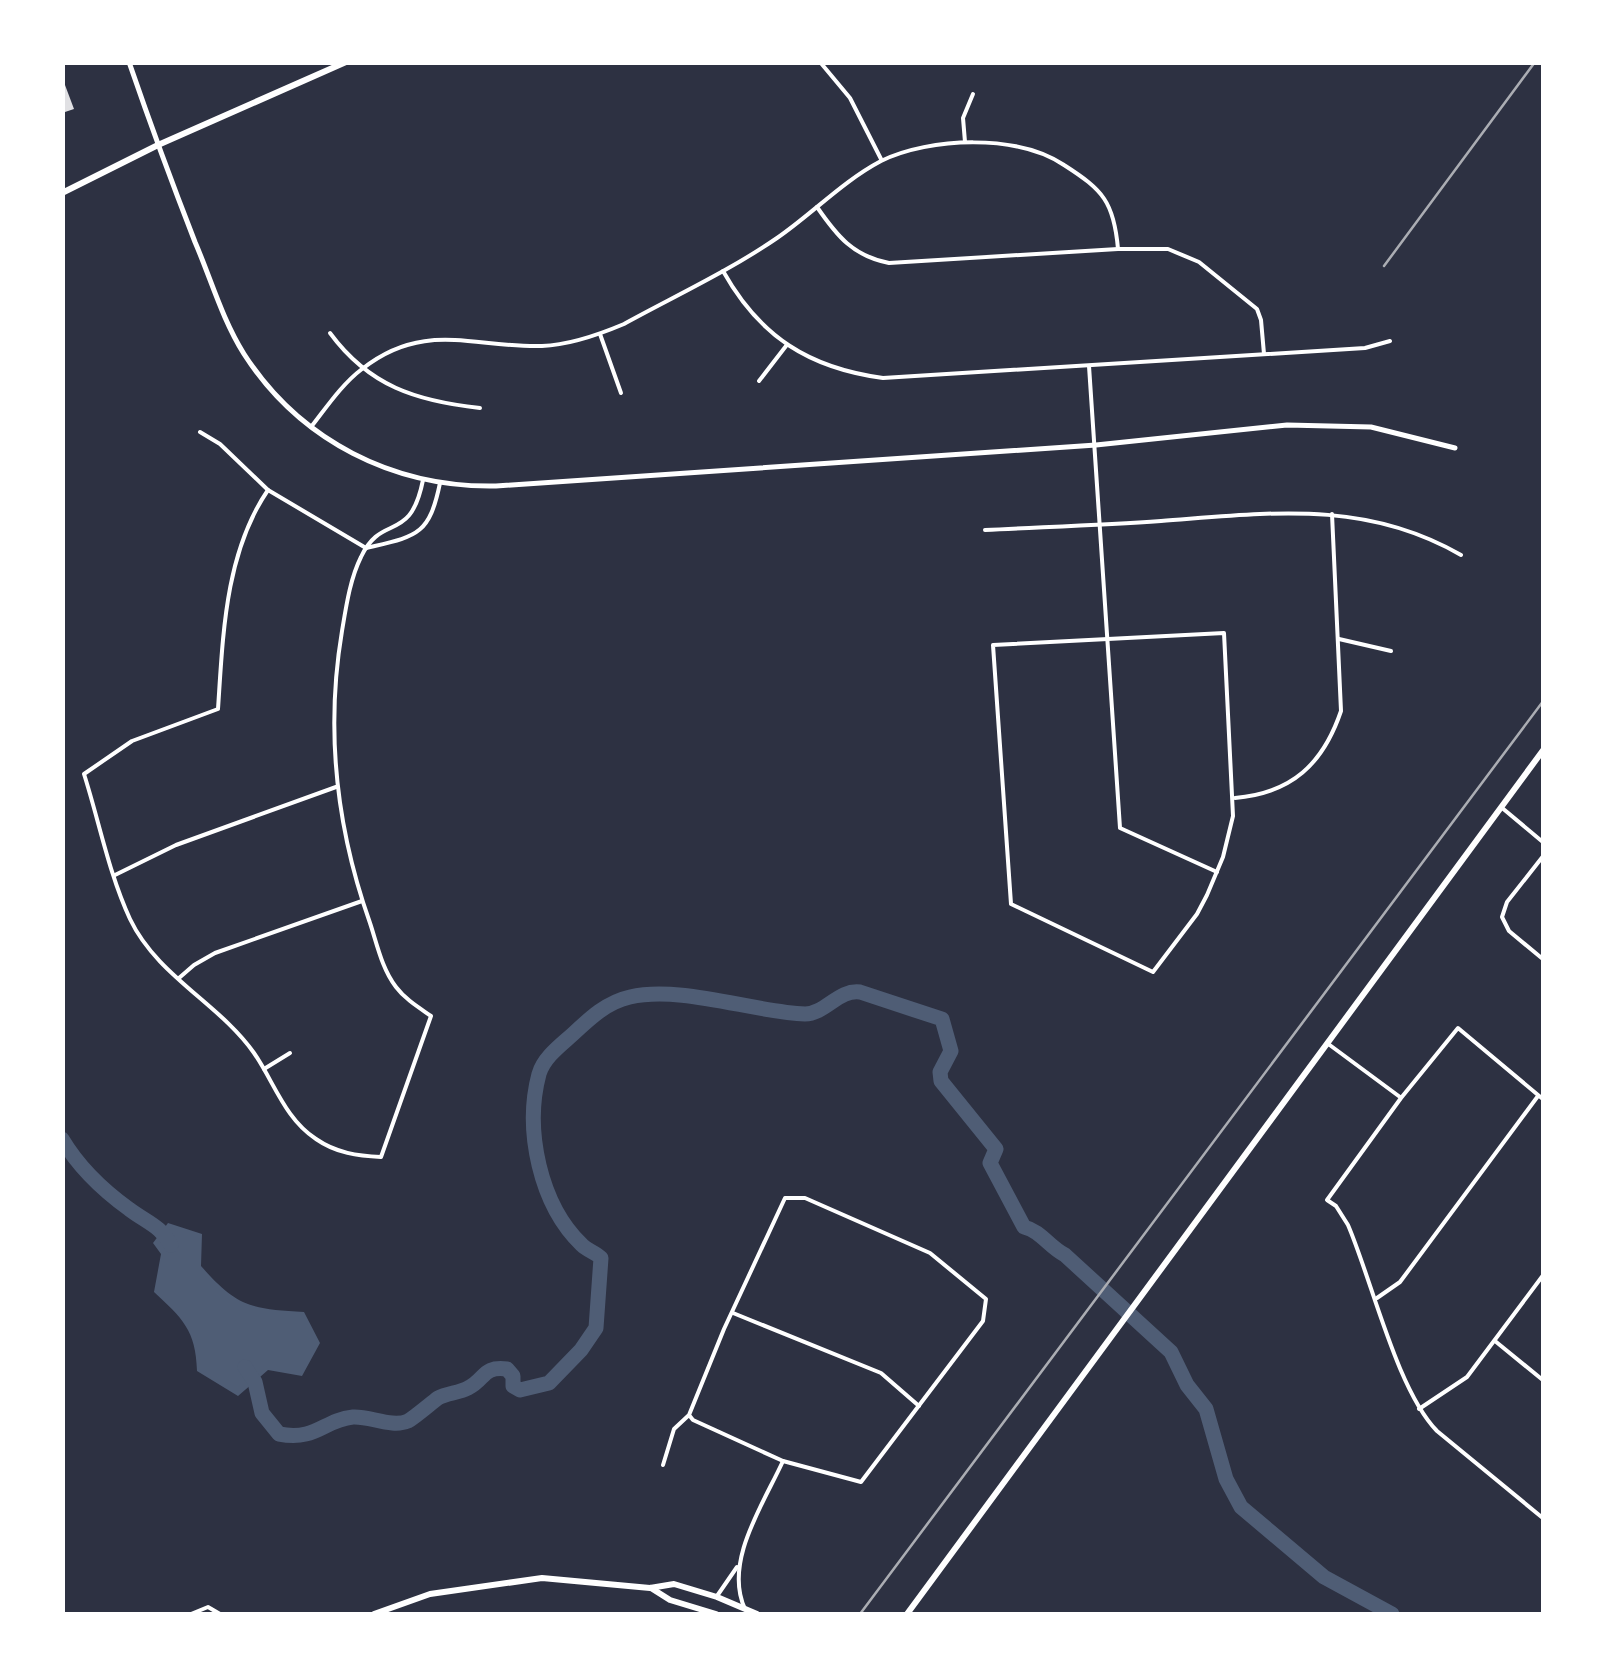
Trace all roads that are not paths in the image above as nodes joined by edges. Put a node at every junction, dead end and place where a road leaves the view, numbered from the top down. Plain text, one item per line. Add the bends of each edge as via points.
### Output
1 (129, 62) edge
2 (346, 62) edge
3 (820, 62) edge
4 (973, 94) dead end
5 (966, 144) junction
6 (158, 145) junction
7 (882, 160) junction
8 (62, 193) edge
9 (817, 208) junction
10 (1118, 248) junction
11 (722, 270) junction
12 (330, 332) dead end
13 (600, 334) junction
14 (1390, 341) dead end
15 (786, 346) junction
16 (1264, 354) junction
17 (1089, 366) junction
18 (362, 368) junction
19 (759, 382) dead end
20 (621, 392) dead end
21 (480, 408) dead end
22 (311, 428) junction
23 (200, 432) dead end
24 (1096, 444) junction
25 (1454, 448) dead end
26 (423, 480) junction
27 (440, 483) junction
28 (268, 490) junction
29 (1332, 514) junction
30 (404, 523) junction
31 (1101, 525) junction
32 (985, 530) dead end
33 (411, 536) junction
34 (366, 548) junction
35 (1461, 555) dead end
36 (1339, 639) junction
37 (1109, 640) junction
38 (1391, 651) dead end
39 (1544, 749) edge
40 (336, 787) junction
41 (1234, 798) junction
42 (1500, 808) junction
43 (1544, 843) edge
44 (1544, 856) edge
45 (1217, 872) junction
46 (115, 875) junction
47 (362, 900) junction
48 (1544, 960) edge
49 (178, 980) junction
50 (1327, 1044) junction
51 (290, 1053) dead end
52 (263, 1069) junction
53 (1401, 1098) junction
54 (1541, 1098) edge
55 (1544, 1274) edge
56 (1376, 1298) junction
57 (732, 1313) junction
58 (1495, 1340) junction
59 (1544, 1381) edge
60 (919, 1406) junction
61 (1420, 1409) junction
62 (689, 1415) junction
63 (783, 1461) junction
64 (664, 1465) dead end
65 (1544, 1519) edge
66 (740, 1563) junction
67 (650, 1588) junction
68 (716, 1597) junction
69 (744, 1609) junction
70 (193, 1614) edge
71 (220, 1614) edge
72 (374, 1614) edge
73 (716, 1614) edge
74 (757, 1614) edge
75 (907, 1614) edge

1 - 6 street
2 - 6 main road
3 - 7 street via 850,98
4 - 5 street via 963,118
5 - 7 street
5 - 10 street via 1032,148 1083,176 1111,205
6 - 8 main road
6 - 22 street via 230,328 258,374
7 - 9 street
9 - 10 street via 847,246 888,263
9 - 11 street
10 - 16 street via 1168,249 1199,262 1257,309
11 - 13 street
11 - 15 street via 748,310
12 - 18 street
13 - 18 street via 545,346 418,341
13 - 20 street
14 - 16 street
15 - 17 street via 835,368 883,378
15 - 19 street
16 - 17 street
17 - 24 street
18 - 21 street via 420,398
18 - 22 street
22 - 26 street via 369,463
23 - 28 street
24 - 25 street via 1334,424
24 - 27 street via 496,486
24 - 31 street
26 - 27 street
26 - 30 street via 418,504
27 - 33 street via 429,521
28 - 34 street
28 - 46 street via 249,520 228,599 218,709 132,741 84,774
29 - 31 street
29 - 35 street via 1402,528
29 - 36 street
30 - 33 street
30 - 34 street via 379,532
31 - 32 street
31 - 37 street
33 - 34 street
34 - 40 street via 344,613 336,668
36 - 38 street
36 - 41 street via 1341,711 1317,758 1280,789
37 - 41 street via 1224,633
37 - 45 street via 1120,828
37 - 45 street via 993,645 1011,904 1153,972
39 - 42 main road
40 - 46 street via 176,845
40 - 47 street
41 - 45 street
42 - 43 street
42 - 50 main road
44 - 48 street via 1502,917
46 - 49 street via 138,934
47 - 49 street via 215,953
47 - 52 street via 395,986 431,1016 381,1158 316,1140
49 - 52 street via 240,1037
50 - 53 street
50 - 75 main road
51 - 52 street
53 - 54 street via 1458,1028
53 - 56 street via 1327,1200 1348,1225
54 - 56 street via 1400,1282
55 - 58 street
56 - 61 street
57 - 60 street via 881,1373
57 - 60 street via 785,1198 806,1198 918,1247 986,1299 982,1322
57 - 62 street
58 - 59 street
58 - 61 street via 1461,1383
60 - 63 street via 861,1482
61 - 65 street via 1437,1431
62 - 63 street
62 - 64 street via 674,1428
63 - 66 street
66 - 68 street
66 - 69 street via 736,1590
67 - 68 main road via 674,1584
67 - 72 main road via 542,1578 430,1594
67 - 73 main road
68 - 69 main road
69 - 74 main road
70 - 71 street via 208,1607

